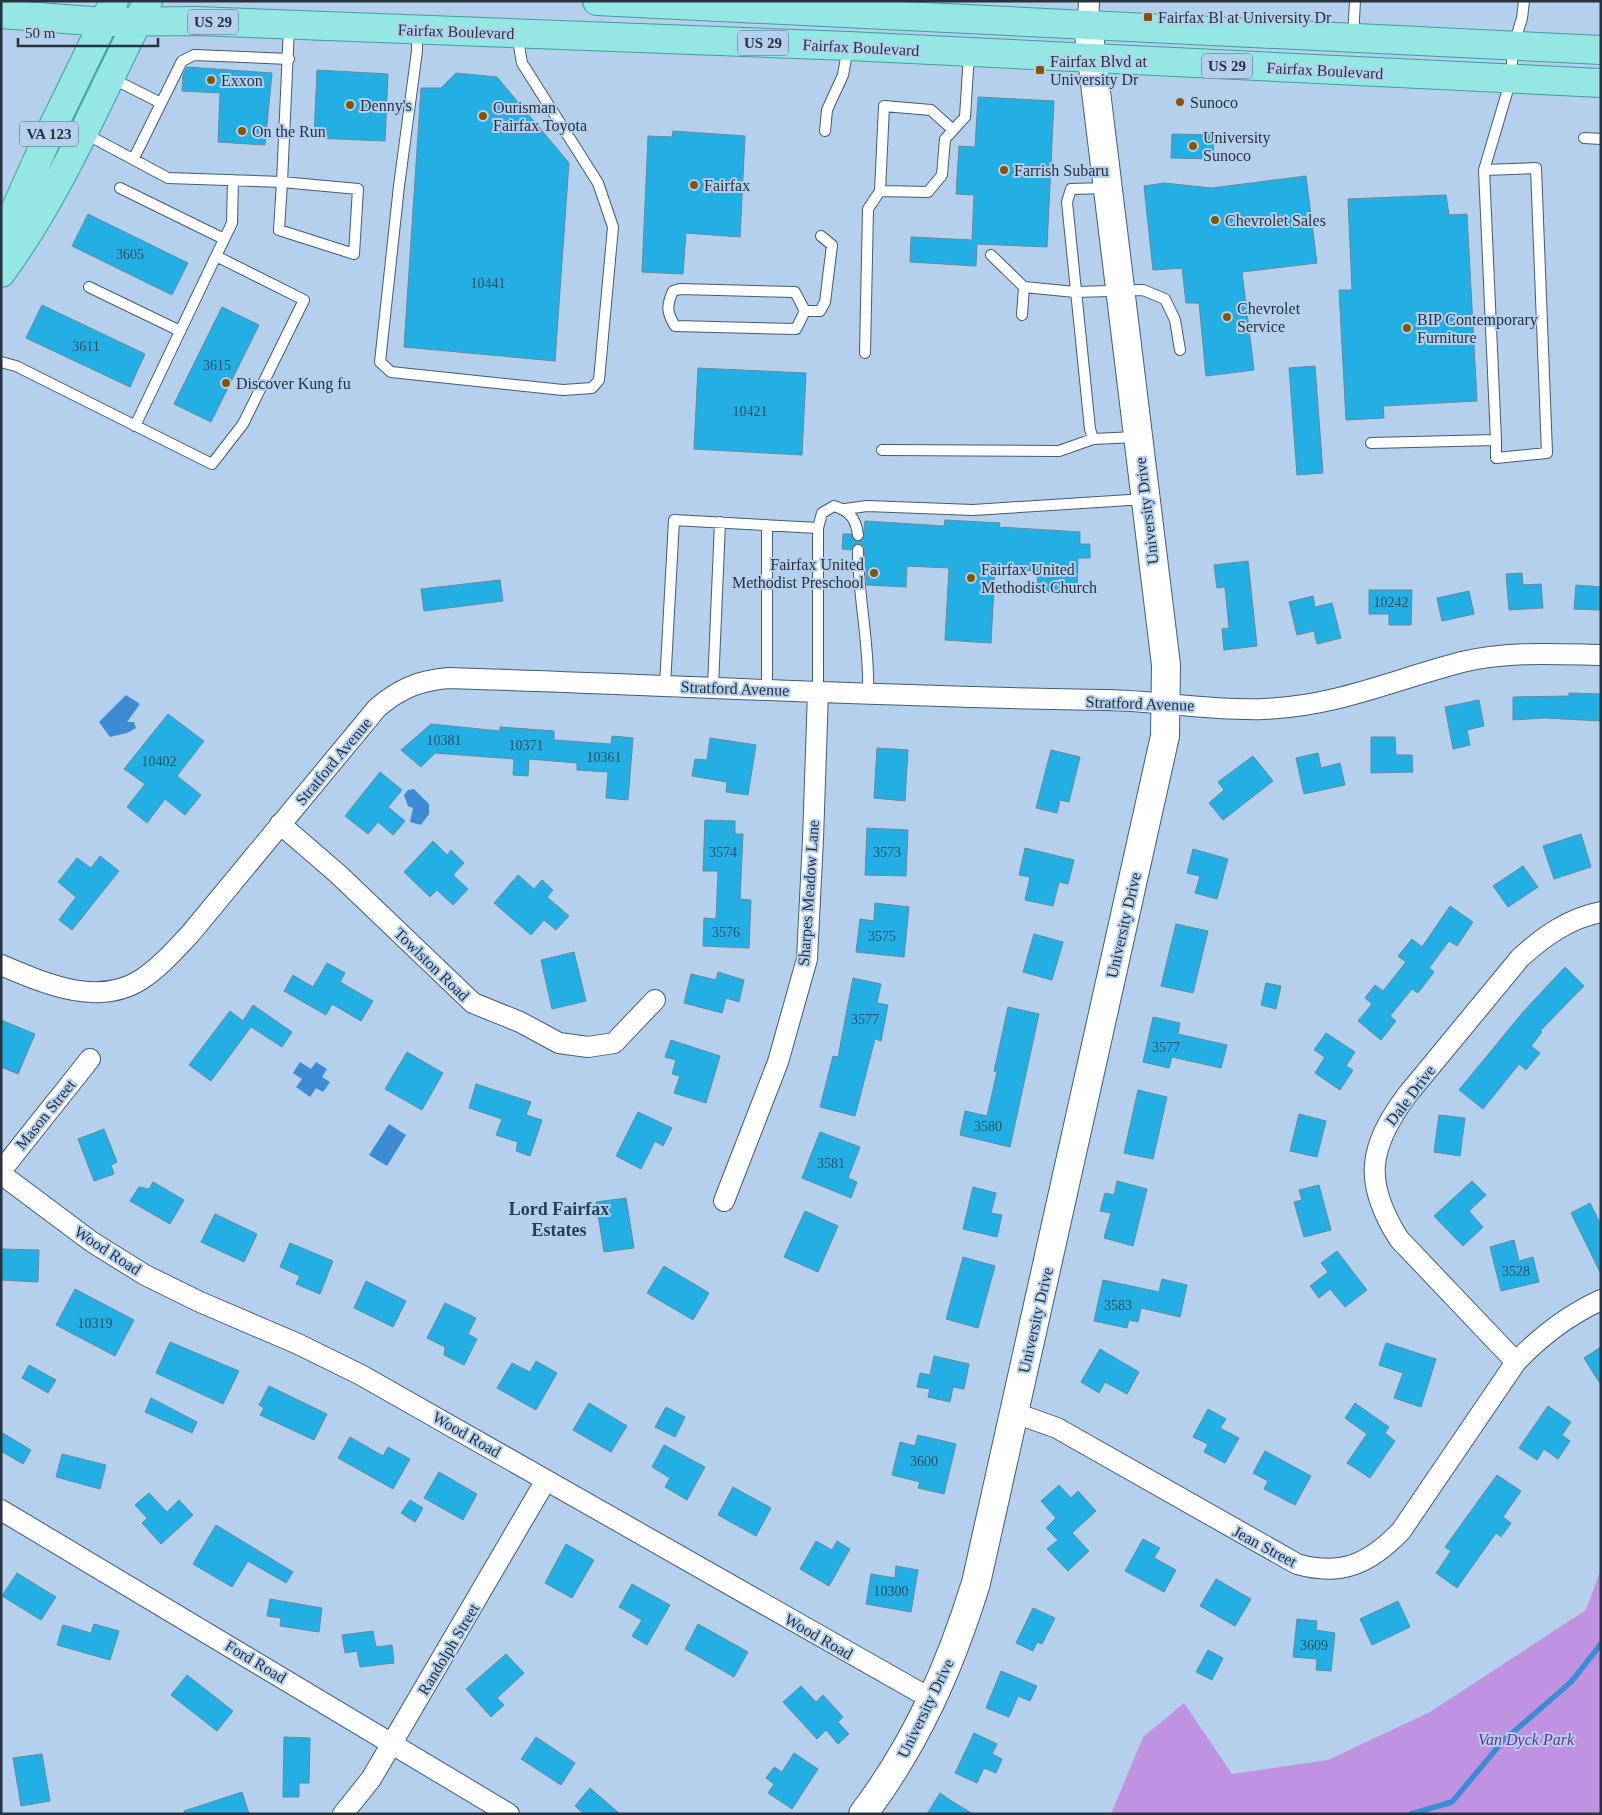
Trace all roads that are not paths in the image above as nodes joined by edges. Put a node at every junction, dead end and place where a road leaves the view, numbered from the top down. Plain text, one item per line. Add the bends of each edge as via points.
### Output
1 (597, 1) edge
2 (1355, 1) edge
3 (1524, 1) edge
4 (888, 8) edge
5 (109, 12) edge
6 (142, 12) edge
7 (1, 14) edge
8 (1089, 14) edge
9 (289, 26) junction
10 (417, 29) junction
11 (517, 33) junction
12 (1353, 38) junction
13 (848, 46) junction
14 (1513, 47) junction
15 (1601, 50) edge
16 (969, 53) junction
17 (289, 59) junction
18 (1091, 59) junction
19 (110, 77) junction
20 (1512, 79) junction
21 (1601, 83) edge
22 (161, 103) junction
23 (826, 130) dead end
24 (953, 130) junction
25 (82, 132) junction
26 (1584, 138) dead end
27 (1601, 139) edge
28 (134, 158) junction
29 (1484, 170) junction
30 (233, 180) junction
31 (282, 182) junction
32 (120, 188) dead end
33 (1108, 188) junction
34 (880, 191) junction
35 (821, 236) dead end
36 (224, 239) junction
37 (1, 248) edge
38 (991, 255) dead end
39 (216, 256) junction
40 (1, 273) edge
41 (89, 287) dead end
42 (1024, 287) junction
43 (1120, 291) junction
44 (1075, 292) junction
45 (805, 311) junction
46 (1022, 315) dead end
47 (180, 331) junction
48 (1180, 350) dead end
49 (865, 353) dead end
50 (1, 362) edge
51 (135, 426) junction
52 (1137, 437) junction
53 (1093, 439) junction
54 (1496, 440) junction
55 (1371, 443) dead end
56 (882, 450) dead end
57 (1145, 500) junction
58 (845, 509) junction
59 (720, 522) junction
60 (767, 525) junction
61 (818, 528) junction
62 (858, 535) dead end
63 (858, 550) dead end
64 (1601, 655) edge
65 (665, 685) junction
66 (713, 687) junction
67 (767, 689) junction
68 (818, 692) junction
69 (868, 693) junction
70 (1166, 704) junction
71 (280, 824) junction
72 (1601, 912) edge
73 (1, 965) edge
74 (655, 1000) dead end
75 (90, 1059) dead end
76 (1, 1172) edge
77 (724, 1201) dead end
78 (1601, 1300) edge
79 (1516, 1362) junction
80 (1014, 1413) junction
81 (546, 1480) junction
82 (1, 1510) edge
83 (933, 1700) junction
84 (392, 1742) junction
85 (342, 1814) edge
86 (509, 1814) edge
87 (863, 1814) edge

1 - 4 main road, Fairfax Boulevard / US 29
2 - 12 lane
3 - 14 lane
4 - 8 main road, Fairfax Boulevard / US 29
5 - 6 main road, Fairfax Boulevard / US 29
5 - 7 main road, Fairfax Boulevard / US 29
5 - 37 main road, VA 123 via 33,168
6 - 9 main road, Fairfax Boulevard / US 29 via 196,21
6 - 19 main road, VA 123
8 - 12 main road, Fairfax Boulevard / US 29
8 - 18 street, University Drive
9 - 10 main road, Fairfax Boulevard / US 29
9 - 17 lane
10 - 11 main road, Fairfax Boulevard / US 29
10 - 11 lane via 380,362 391,372 563,390 592,388 599,380 613,227 598,183 522,63
11 - 13 main road, Fairfax Boulevard / US 29
12 - 14 main road, Fairfax Boulevard / US 29
13 - 16 main road, Fairfax Boulevard / US 29
13 - 23 lane via 843,75 827,110
14 - 15 main road, Fairfax Boulevard / US 29
14 - 20 lane
16 - 18 main road, Fairfax Boulevard / US 29
16 - 24 lane via 965,117
17 - 22 lane via 194,55 182,61
17 - 31 lane
18 - 20 main road, Fairfax Boulevard / US 29
18 - 33 street, University Drive
19 - 22 lane
19 - 25 main road, VA 123
20 - 21 main road, Fairfax Boulevard / US 29
20 - 29 lane
22 - 28 lane
24 - 34 lane via 945,139 942,175 928,192
24 - 34 lane via 931,110 884,106
25 - 28 lane
25 - 40 main road, VA 123 via 34,226
26 - 27 lane
28 - 30 lane via 168,178
29 - 54 lane
29 - 54 lane via 1536,168 1548,453 1496,458
30 - 31 lane
30 - 36 lane via 232,223
31 - 31 lane via 358,189 354,254 279,230
32 - 36 lane
33 - 43 street, University Drive
33 - 44 lane via 1071,189 1067,202
34 - 49 lane via 868,209
35 - 45 lane via 832,245 826,302 820,311
36 - 39 lane
38 - 42 lane
39 - 47 lane
39 - 51 lane via 304,300 243,424 212,464
41 - 47 lane
42 - 44 lane
42 - 46 lane
43 - 44 lane
43 - 48 lane via 1143,290 1165,299 1175,320
43 - 52 street, University Drive
44 - 53 lane
45 - 45 lane via 796,329 675,326 668,314 667,303 673,291 680,289 795,292
47 - 51 lane
50 - 51 lane via 16,366
52 - 53 lane
52 - 57 street, University Drive
53 - 56 lane via 1059,451
54 - 55 lane
57 - 58 lane via 973,510 867,506
57 - 70 street, University Drive via 1166,666
58 - 61 lane via 834,506 822,513
58 - 62 lane via 856,521
59 - 60 lane
59 - 65 lane via 674,520
59 - 66 lane
60 - 61 lane
60 - 67 lane
61 - 68 lane
63 - 69 lane via 858,581 868,649
64 - 70 street, Stratford Avenue via 1529,654 1479,659 1357,695 1305,706 1261,709
65 - 66 street, Stratford Avenue
65 - 71 street, Stratford Avenue via 449,678 413,684 377,708
66 - 67 street, Stratford Avenue
67 - 68 street, Stratford Avenue
68 - 69 street, Stratford Avenue
68 - 77 street, Sharpes Meadow Lane via 807,959 778,1062
69 - 70 street, Stratford Avenue
70 - 80 street, University Drive via 1165,736
71 - 73 street, Stratford Avenue via 190,934 141,980 111,990 69,990 45,984
71 - 74 street, Towlston Road via 338,874 473,1002 559,1043 588,1048 614,1043
72 - 79 street, Dale Drive via 1556,929 1520,958 1390,1117 1378,1144 1374,1164 1375,1183 1386,1220 1399,1240
75 - 76 street, Mason Street
76 - 81 street, Wood Road via 92,1242 145,1275 361,1375
78 - 79 street, Jean Street via 1572,1316
79 - 80 street, Jean Street via 1401,1531 1370,1558 1336,1569 1313,1569 1297,1564 1057,1428
80 - 83 street, University Drive via 976,1583 960,1636
81 - 83 street, Wood Road
81 - 84 street, Randolph Street
82 - 84 street, Ford Road
83 - 87 street, University Drive via 913,1740
84 - 85 street, Randolph Street via 371,1780
84 - 86 street, Ford Road

